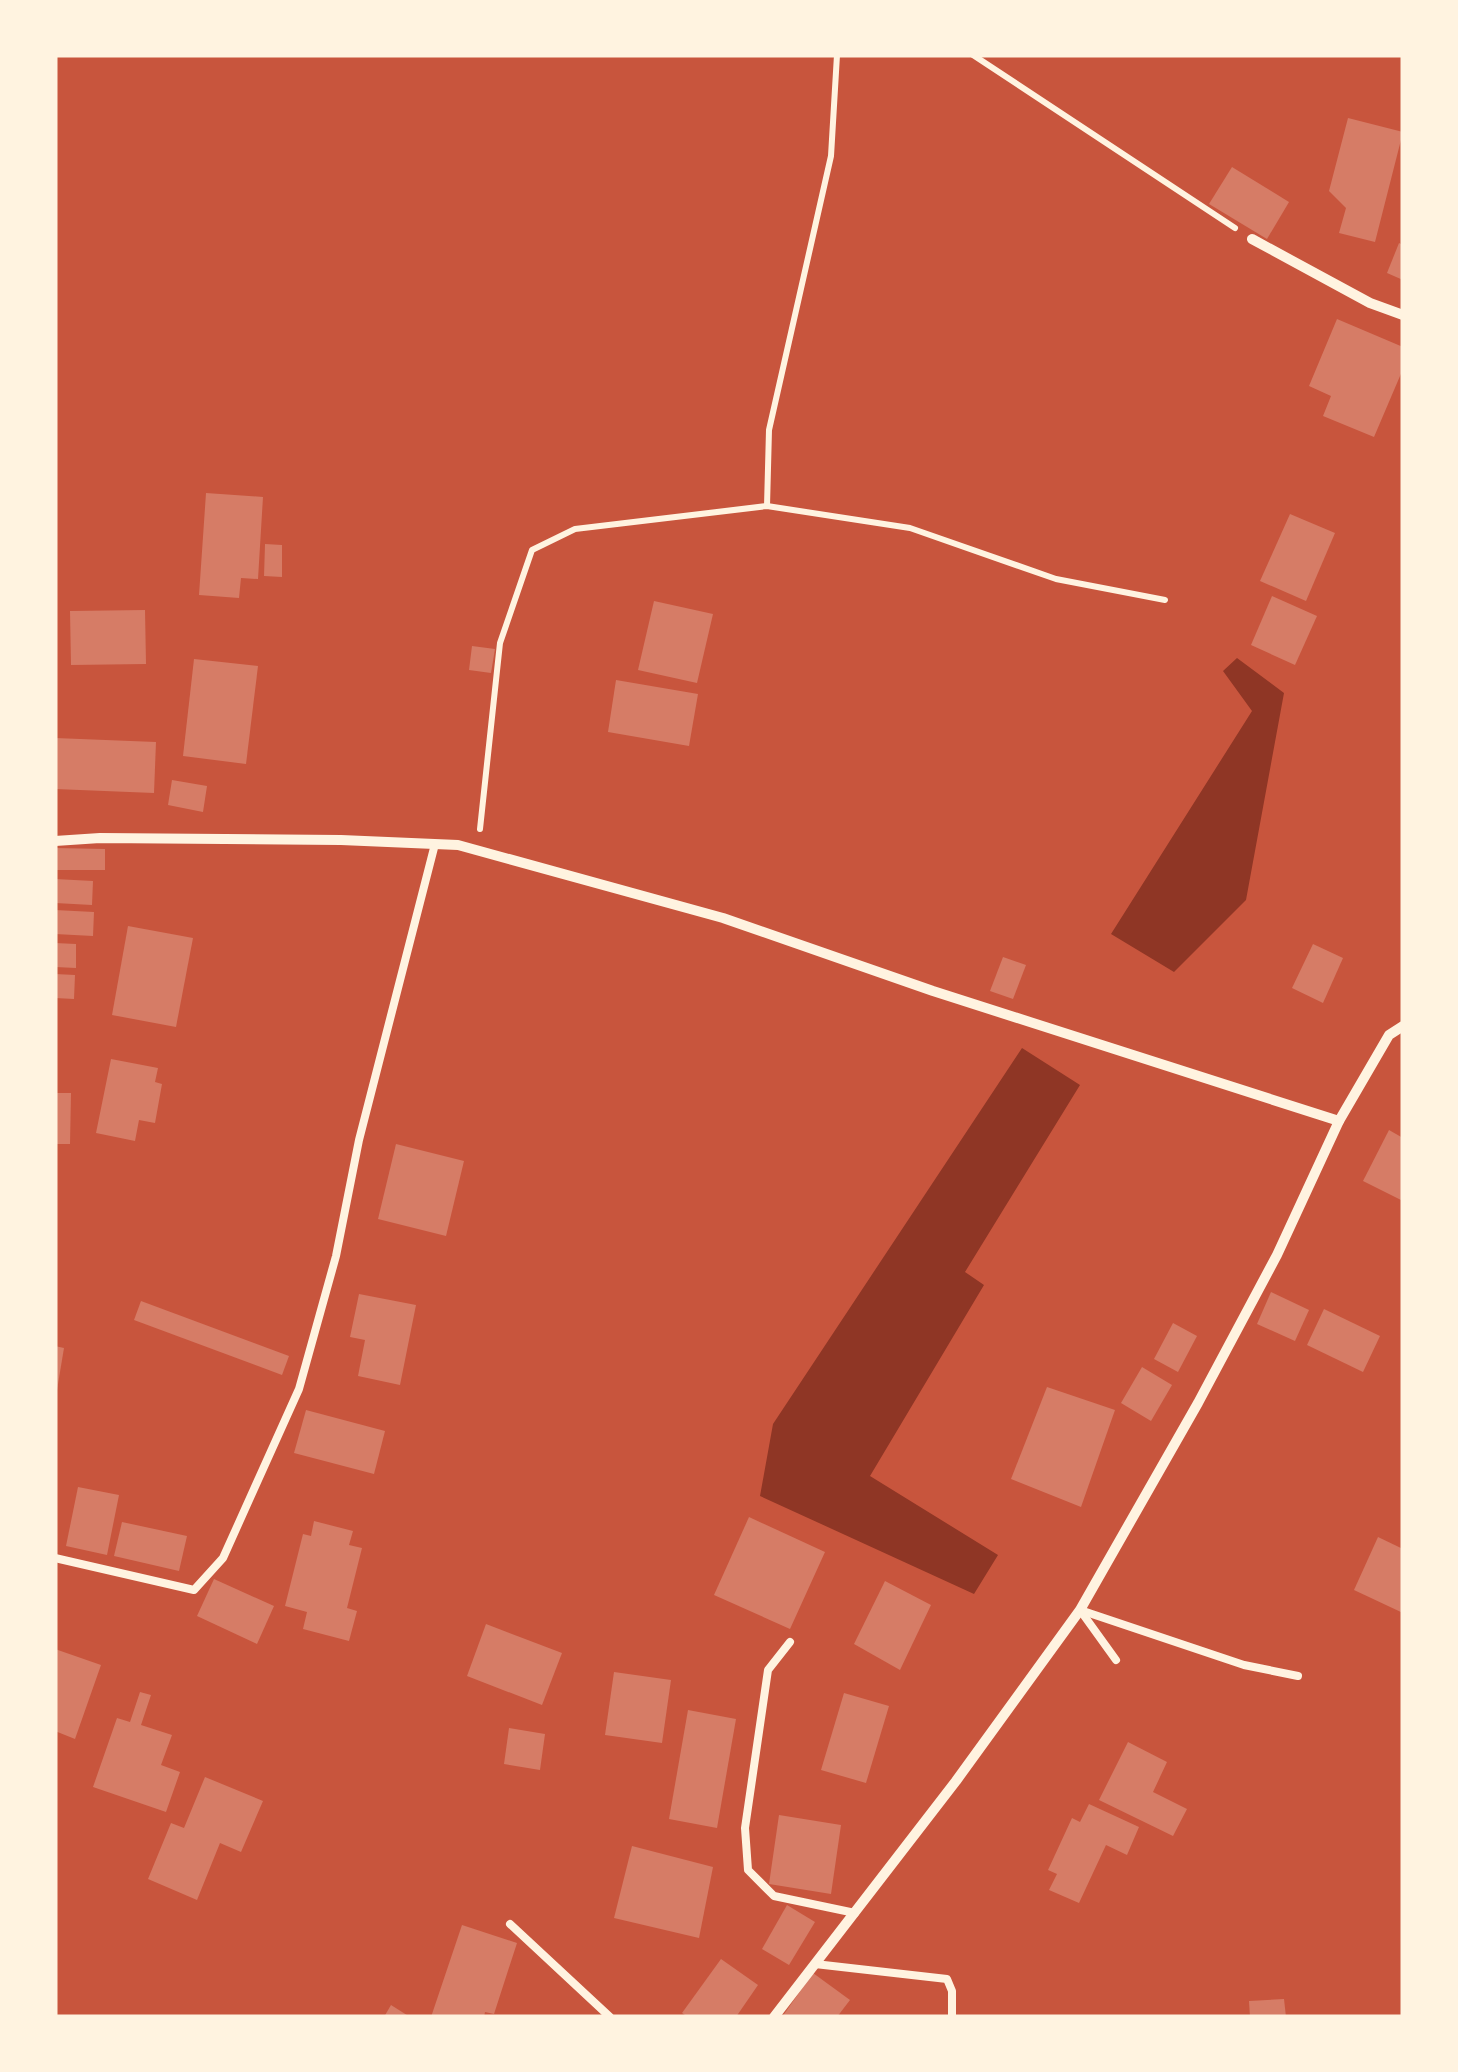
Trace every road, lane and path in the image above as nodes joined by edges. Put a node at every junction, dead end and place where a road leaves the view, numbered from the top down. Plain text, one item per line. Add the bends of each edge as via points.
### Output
1 (837, 55) edge
2 (973, 55) edge
3 (1252, 239) joint
4 (1403, 316) edge
5 (768, 506) junction
6 (1165, 600) dead end
7 (55, 841) edge
8 (435, 844) junction
9 (478, 850) junction
10 (1403, 1026) edge
11 (1338, 1120) junction
12 (55, 1558) edge
13 (1080, 1610) junction
14 (790, 1642) dead end
15 (1116, 1660) dead end
16 (1298, 1676) dead end
17 (855, 1912) junction
18 (510, 1924) dead end
19 (815, 1964) junction
20 (610, 2017) edge
21 (774, 2017) edge
22 (952, 2017) edge

1 - 5 path via 832,156 770,430
2 - 3 path
3 - 4 street
5 - 6 path via 910,528 1056,579
5 - 9 path via 574,529 532,550 500,644
7 - 8 street
8 - 9 street
8 - 12 lane via 300,1389 223,1558 194,1590
9 - 11 street via 723,918
10 - 11 street via 1389,1035
11 - 13 street via 1224,1354
13 - 15 lane
13 - 16 lane via 1244,1665
13 - 17 street
14 - 17 lane via 768,1670 745,1828 748,1870 774,1896
17 - 19 street
18 - 20 lane
19 - 21 street
19 - 22 lane via 947,1979

